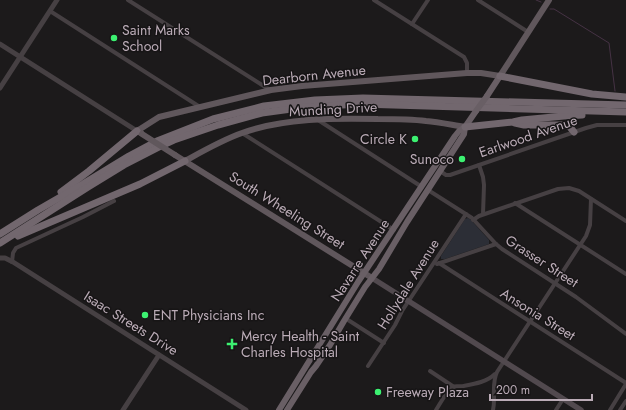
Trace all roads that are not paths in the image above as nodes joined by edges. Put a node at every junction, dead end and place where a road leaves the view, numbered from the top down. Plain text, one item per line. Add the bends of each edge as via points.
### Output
1 (57, 0) edge
2 (128, 0) edge
3 (374, 0) edge
4 (428, 0) edge
5 (478, 0) edge
6 (549, 0) edge
7 (50, 11) junction
8 (412, 24) junction
9 (528, 32) junction
10 (0, 44) edge
11 (20, 57) junction
12 (468, 73) junction
13 (500, 76) junction
14 (0, 88) edge
15 (271, 90) junction
16 (626, 96) edge
17 (626, 105) edge
18 (200, 107) junction
19 (626, 112) edge
20 (316, 119) junction
21 (513, 122) junction
22 (626, 124) edge
23 (465, 127) junction
24 (574, 132) junction
25 (140, 133) junction
26 (242, 133) junction
27 (450, 144) junction
28 (184, 161) junction
29 (479, 165) junction
30 (437, 170) junction
31 (435, 180) junction
32 (422, 187) junction
33 (428, 190) junction
34 (591, 199) junction
35 (114, 201) dead end
36 (514, 203) junction
37 (38, 210) junction
38 (466, 214) junction
39 (483, 214) junction
40 (473, 220) junction
41 (626, 221) edge
42 (394, 230) junction
43 (0, 234) edge
44 (0, 244) edge
45 (496, 244) junction
46 (580, 245) junction
47 (1, 258) edge
48 (12, 262) junction
49 (439, 263) junction
50 (432, 266) junction
51 (365, 273) junction
52 (626, 274) edge
53 (372, 278) junction
54 (555, 283) junction
55 (409, 301) junction
56 (337, 317) junction
57 (345, 318) junction
58 (530, 322) junction
59 (626, 334) edge
60 (384, 343) junction
61 (159, 355) junction
62 (504, 361) junction
63 (318, 363) junction
64 (368, 366) dead end
65 (430, 371) dead end
66 (497, 372) junction
67 (301, 377) junction
68 (626, 384) edge
69 (454, 387) junction
70 (563, 398) junction
71 (626, 401) edge
72 (291, 403) junction
73 (123, 410) edge
74 (246, 410) edge
75 (279, 410) edge
76 (287, 410) edge
77 (436, 410) edge
78 (493, 410) edge
79 (556, 410) edge
80 (581, 410) edge
81 (610, 410) edge
82 (620, 410) edge

1 - 7 street
2 - 15 street
3 - 8 street
4 - 8 street
5 - 9 street
6 - 9 main road, Navarre Avenue
7 - 11 street
7 - 18 street
8 - 12 street via 464,57
9 - 13 main road, Navarre Avenue
10 - 11 street, South Wheeling Street
11 - 14 street
11 - 25 street, South Wheeling Street
12 - 13 main road, Dearborn Avenue
12 - 15 main road, Dearborn Avenue
13 - 16 highway via 586,93
13 - 23 highway, Navarre Avenue, bridge
15 - 18 main road, Dearborn Avenue
17 - 37 highway via 363,98 264,106 213,119 157,141
18 - 25 main road, Dearborn Avenue via 159,117
19 - 21 highway
19 - 44 highway via 360,104 262,113 218,125 163,145 124,165
20 - 23 main road, Munding Drive via 412,120
20 - 26 main road, Munding Drive via 260,127
20 - 32 street
21 - 23 highway
21 - 24 highway via 524,125 565,125
22 - 24 street, Earlwood Avenue via 597,125
23 - 27 highway, Navarre Avenue via 459,130
23 - 30 highway, Navarre Avenue via 464,134
24 - 29 street, Earlwood Avenue
25 - 28 main road, South Wheeling Street, bridge
25 - 37 highway
26 - 28 main road, Munding Drive
26 - 42 street
27 - 30 highway, Navarre Avenue
27 - 31 highway via 452,148 439,168
28 - 44 highway via 144,182
28 - 51 main road, South Wheeling Street
29 - 30 street, Earlwood Avenue via 448,175
29 - 39 street via 484,180
30 - 31 highway, Navarre Avenue
30 - 32 highway, Navarre Avenue
30 - 33 highway via 426,186
31 - 33 highway, Navarre Avenue
32 - 42 highway, Navarre Avenue
33 - 38 street, Grasser Street
33 - 53 highway, Navarre Avenue
34 - 36 street via 577,190 563,188
34 - 41 street
34 - 46 street via 589,227
35 - 48 street via 16,248
36 - 39 street
36 - 46 street
37 - 43 highway
38 - 40 street, Grasser Street
38 - 50 street, Hollydale Avenue
39 - 40 street
40 - 45 street, Grasser Street
42 - 51 highway, Navarre Avenue
45 - 49 street
45 - 54 street, Grasser Street
46 - 52 street
46 - 54 street
47 - 48 street, Isaac Streets Drive
48 - 61 street, Isaac Streets Drive
49 - 50 street
49 - 58 street, Ansonia Street
50 - 55 street, Hollydale Avenue
51 - 53 main road, South Wheeling Street
51 - 56 highway, Navarre Avenue
53 - 55 main road, South Wheeling Street
53 - 57 highway, Navarre Avenue
54 - 58 street
54 - 59 street, Grasser Street
55 - 60 street, Hollydale Avenue
55 - 62 main road, South Wheeling Street
56 - 63 highway via 334,328 315,359
56 - 67 highway, Navarre Avenue
57 - 60 street
57 - 63 highway, Navarre Avenue
58 - 62 street
58 - 68 street, Ansonia Street
60 - 64 street, Hollydale Avenue
61 - 73 street
61 - 74 street, Isaac Streets Drive
62 - 66 street
62 - 70 main road, South Wheeling Street
63 - 72 highway, Navarre Avenue
65 - 69 street
66 - 69 street via 486,380
66 - 78 street
67 - 72 highway via 302,381
67 - 75 highway, Navarre Avenue
68 - 81 street
69 - 77 street
70 - 79 street
70 - 80 main road, South Wheeling Street
71 - 82 street
72 - 76 highway, Navarre Avenue

